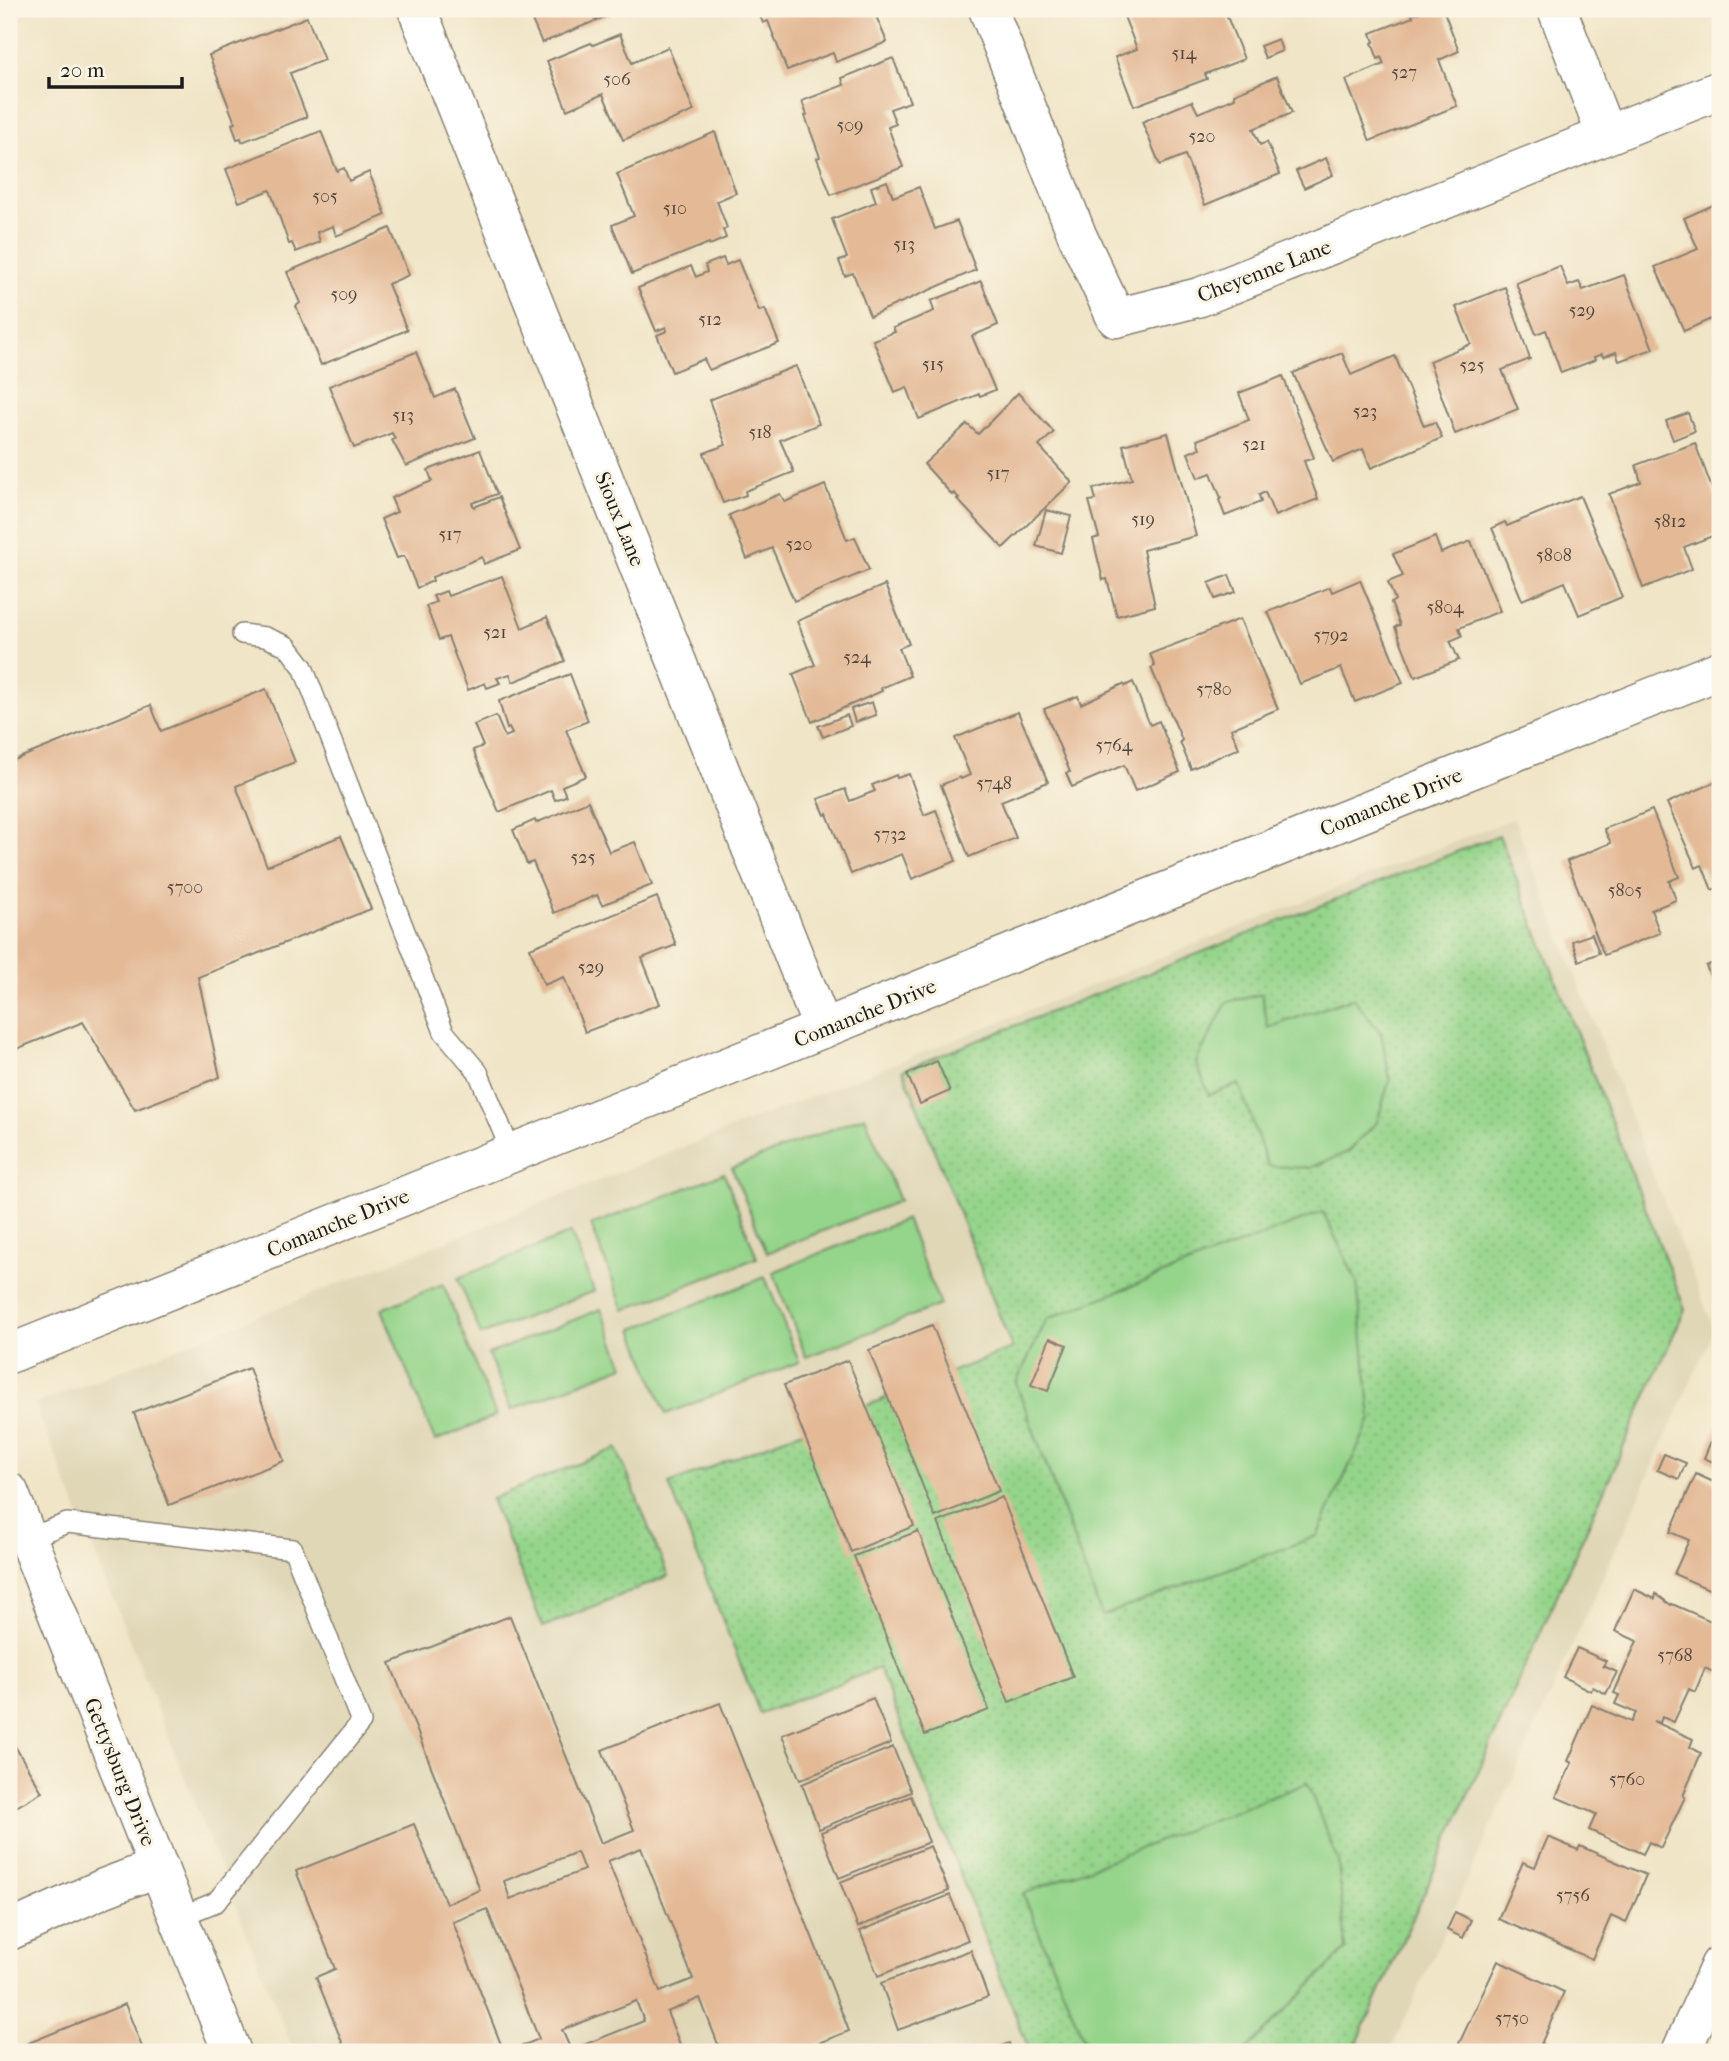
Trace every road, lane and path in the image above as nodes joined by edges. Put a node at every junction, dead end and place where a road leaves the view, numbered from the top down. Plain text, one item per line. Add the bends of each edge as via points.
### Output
1 (417, 9) edge
2 (988, 9) edge
3 (1557, 9) edge
4 (1720, 90) edge
5 (1606, 135) junction
6 (242, 634) dead end
7 (1720, 670) edge
8 (823, 1029) junction
9 (512, 1154) junction
10 (9, 1354) edge
11 (9, 1492) edge
12 (27, 1539) junction
13 (159, 1867) junction
14 (178, 1917) junction
15 (9, 1931) edge
16 (1720, 1965) edge
17 (232, 2052) edge
18 (1681, 2052) edge

1 - 8 street, Sioux Lane
2 - 5 street, Cheyenne Lane via 1077,235 1116,318 1200,297
3 - 5 street
4 - 5 street, Cheyenne Lane
6 - 9 lane via 287,646 303,667 443,1032 478,1072
7 - 8 street, Comanche Drive
8 - 9 street, Comanche Drive
9 - 10 street, Comanche Drive
11 - 12 street, Gettysburg Drive
12 - 13 street, Gettysburg Drive
12 - 14 lane via 67,1523 293,1549 361,1723 216,1902
13 - 14 street, Gettysburg Drive
13 - 15 street
14 - 17 street, Gettysburg Drive
16 - 18 street

